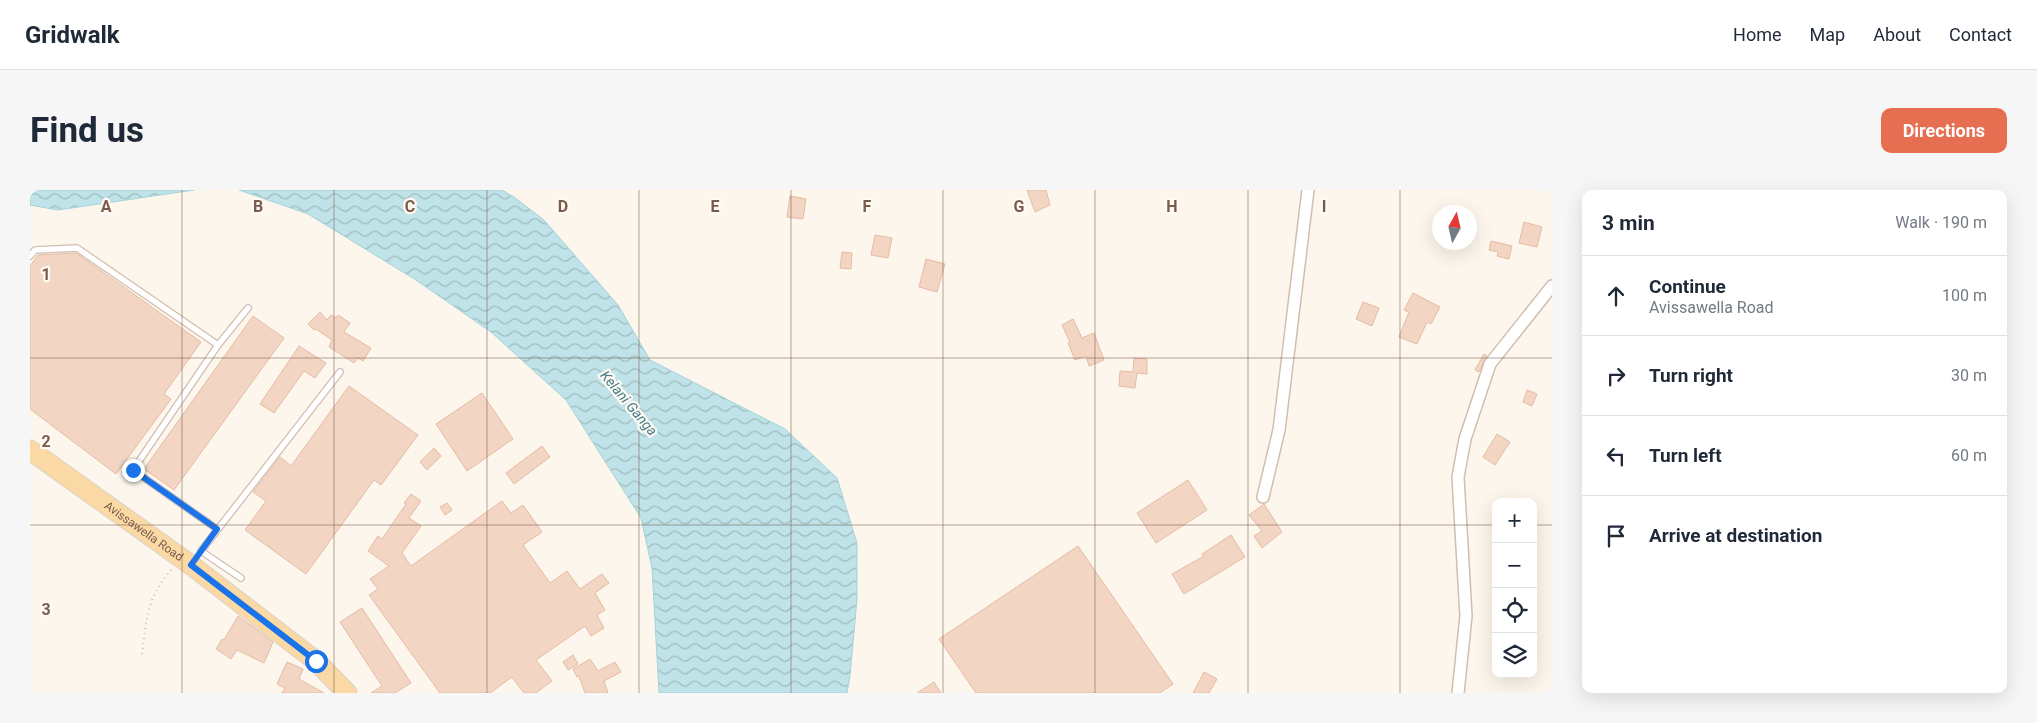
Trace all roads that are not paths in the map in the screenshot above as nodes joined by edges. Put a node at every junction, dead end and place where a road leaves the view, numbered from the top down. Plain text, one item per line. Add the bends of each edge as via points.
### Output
1 (1308, 190) edge
2 (30, 256) edge
3 (1552, 286) edge
4 (248, 308) dead end
5 (218, 345) junction
6 (340, 372) dead end
7 (30, 450) edge
8 (1263, 497) dead end
9 (217, 529) junction
10 (191, 558) junction
11 (240, 578) dead end
12 (347, 693) edge
13 (1458, 693) edge

1 - 8 street via 1279,430
2 - 5 lane via 35,250 77,248
3 - 13 street via 1490,364 1465,439 1458,477 1466,616
4 - 5 lane
5 - 9 lane via 133,470
6 - 9 lane
7 - 10 main road, Avissawella Road
9 - 10 lane
10 - 11 lane
10 - 12 main road, Avissawella Road via 316,661

